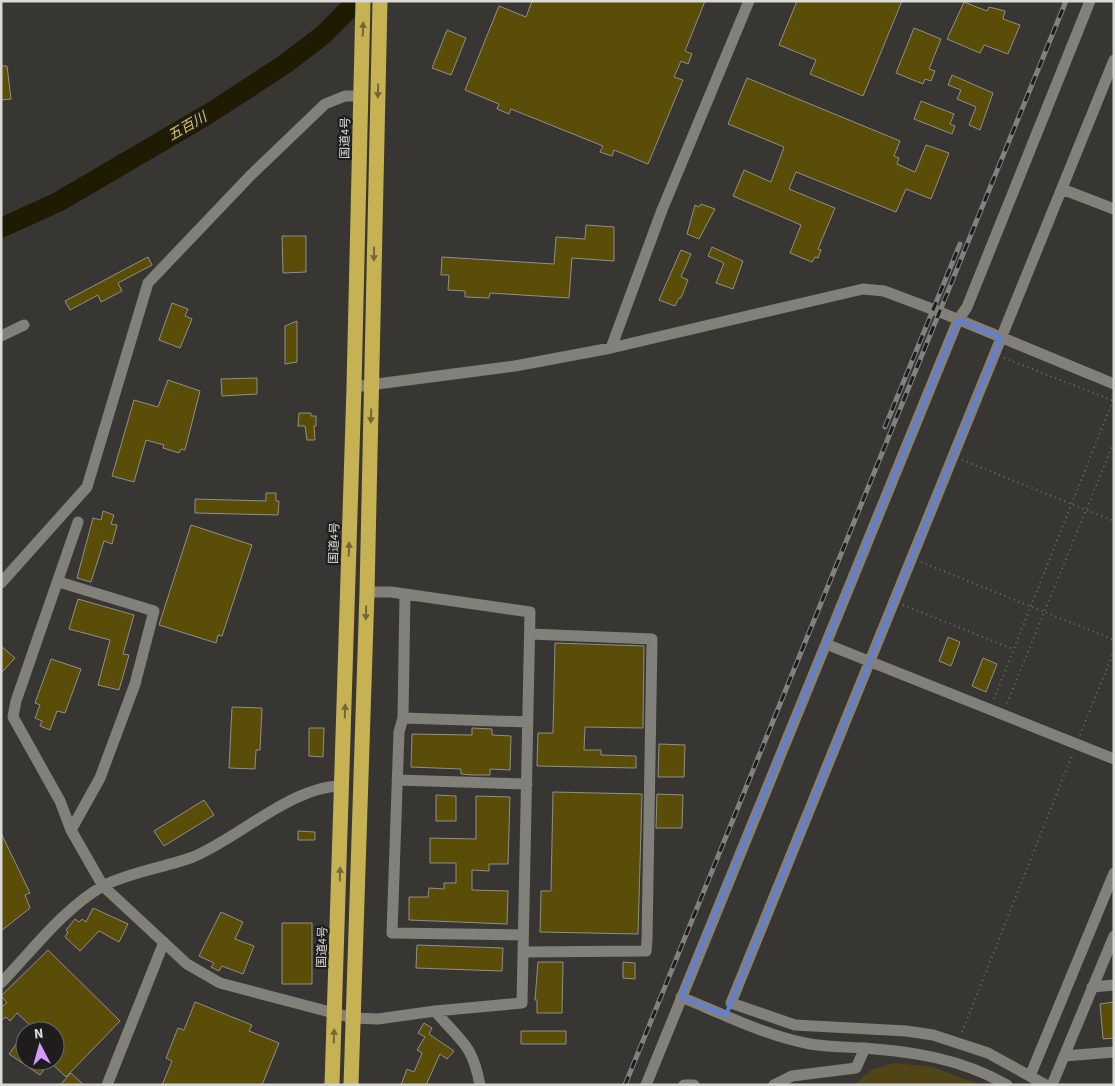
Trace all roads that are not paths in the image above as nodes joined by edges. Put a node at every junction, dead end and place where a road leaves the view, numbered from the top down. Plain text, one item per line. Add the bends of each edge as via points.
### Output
1 (363, 1) edge
2 (380, 1) edge
3 (749, 1) edge
4 (1090, 1) edge
5 (1114, 60) edge
6 (361, 96) junction
7 (1062, 189) junction
8 (1114, 210) edge
9 (958, 320) junction
10 (24, 325) dead end
11 (1, 336) edge
12 (611, 348) junction
13 (1114, 384) edge
14 (372, 385) junction
15 (354, 387) junction
16 (78, 522) dead end
17 (59, 582) junction
18 (1, 583) edge
19 (367, 592) junction
20 (405, 594) junction
21 (530, 634) junction
22 (826, 644) junction
23 (870, 660) junction
24 (403, 718) junction
25 (528, 722) junction
26 (1114, 759) edge
27 (397, 780) junction
28 (526, 784) junction
29 (343, 786) junction
30 (71, 830) junction
31 (1114, 873) edge
32 (103, 886) junction
33 (523, 935) junction
34 (1114, 936) edge
35 (164, 942) junction
36 (523, 952) junction
37 (1, 983) edge
38 (1114, 985) edge
39 (1092, 987) junction
40 (681, 997) junction
41 (731, 1003) junction
42 (435, 1011) junction
43 (335, 1014) junction
44 (726, 1015) junction
45 (353, 1018) junction
46 (866, 1048) junction
47 (1114, 1052) edge
48 (1064, 1056) junction
49 (1030, 1076) junction
50 (107, 1085) edge
51 (332, 1085) edge
52 (351, 1085) edge
53 (480, 1085) edge
54 (646, 1085) edge
55 (684, 1085) edge
56 (694, 1085) edge
57 (774, 1085) edge
58 (1007, 1085) edge
59 (1046, 1085) edge
60 (1052, 1085) edge

6 -> 1 highway, 国道4号
2 -> 14 highway
3 - 12 street via 662,210
4 - 9 street via 967,307
5 - 7 street
6 - 15 highway, 国道4号
6 - 18 street via 345,96 325,104 250,176 148,283 87,487
7 - 8 street
7 - 23 street
9 - 12 street via 884,292 863,289
9 - 13 street
9 - 22 street
10 - 11 street
12 - 14 street via 515,366
14 - 15 street
14 -> 19 highway
29 -> 15 highway, 国道4号
16 - 17 street
17 - 30 street via 13,717 60,801
17 - 30 street via 154,611 135,684 103,770
19 - 20 street
19 -> 45 highway
20 - 21 street via 530,612
20 - 24 street
21 - 25 street
21 - 36 street via 652,639 647,931 646,951
22 - 23 street
22 - 40 street
23 - 26 street
23 - 41 street
24 - 25 street
24 - 27 street via 399,732
25 - 28 street
27 - 28 street
27 - 33 street via 392,933
28 - 33 street
29 - 32 street via 318,788 195,856
43 -> 29 highway, 国道4号
30 - 32 street
31 - 49 street
32 - 35 street
32 - 37 street via 68,913
33 - 36 street
34 - 39 street
35 - 43 street via 187,964 220,983
35 - 50 street
36 - 42 street via 522,1002
38 - 39 street
39 - 48 street
40 - 44 street
40 - 54 street
41 - 44 street
41 - 49 street via 796,1025 906,1030 988,1053
42 - 45 street via 378,1019
42 - 53 street via 470,1049 478,1067
43 - 45 street
51 -> 43 highway, 国道4号
44 - 46 street via 790,1040 813,1045
45 - 52 highway
46 - 57 street via 856,1068 792,1076
46 - 58 street via 941,1057
47 - 48 street
48 - 60 street
49 - 59 street
55 - 56 street

